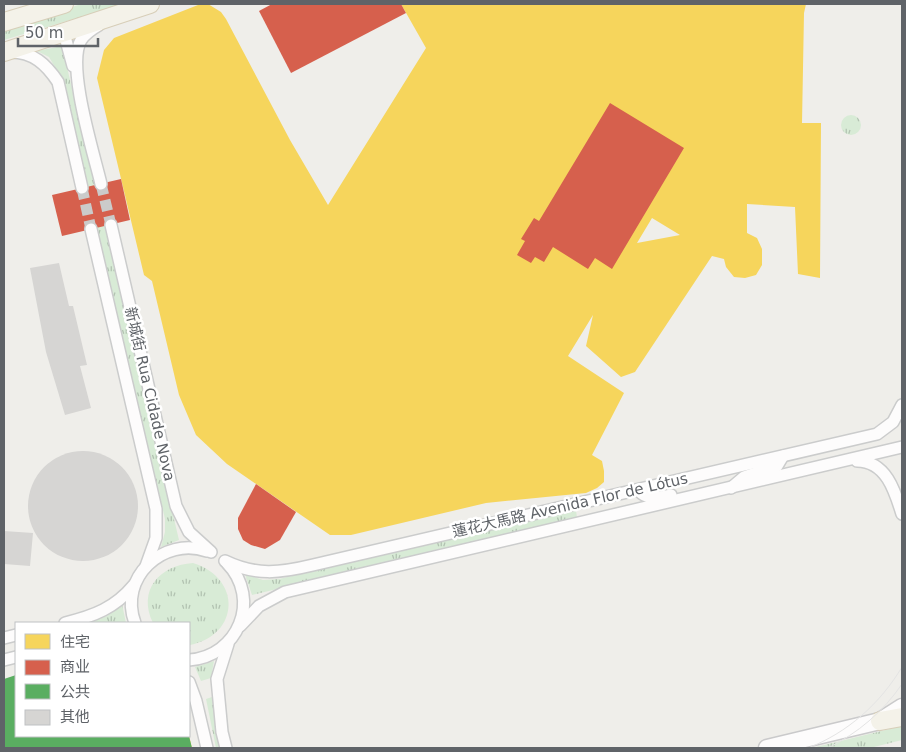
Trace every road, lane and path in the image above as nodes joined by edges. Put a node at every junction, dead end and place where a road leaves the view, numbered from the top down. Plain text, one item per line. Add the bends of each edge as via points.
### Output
1 (64, 4) edge
2 (150, 4) edge
3 (113, 17) junction
4 (4, 22) edge
5 (64, 33) junction
6 (4, 52) edge
7 (80, 90) junction
8 (102, 184) tunnel mouth
9 (82, 188) tunnel mouth
10 (111, 225) tunnel mouth
11 (91, 229) tunnel mouth
12 (902, 404) edge
13 (902, 447) edge
14 (783, 456) junction
15 (847, 461) junction
16 (638, 490) junction
17 (723, 491) junction
18 (902, 514) edge
19 (211, 552) junction
20 (225, 561) junction
21 (146, 566) junction
22 (136, 582) junction
23 (68, 622) edge
24 (136, 622) edge
25 (240, 626) junction
26 (228, 642) junction
27 (190, 660) edge
28 (190, 685) edge
29 (902, 707) edge
30 (902, 717) edge
31 (880, 721) junction
32 (222, 732) junction
33 (207, 748) edge
34 (221, 748) edge
35 (226, 748) edge
36 (767, 748) edge

1 - 4 main road
2 - 3 main road
3 - 5 main road
3 - 7 street via 89,31 81,41 76,58
5 - 6 main road
5 - 7 street
6 - 9 street via 36,57 58,82
7 - 8 street
10 - 19 street, 新城街 Rua Cidade Nova via 176,506 189,532
11 - 21 street, 新城街 Rua Cidade Nova via 156,508 156,538
12 - 14 street, 蓮花大馬路 Avenida Flor de Lótus via 893,422 877,434
13 - 15 street, 蓮花大馬路 Avenida Flor de Lótus
14 - 16 street, 蓮花大馬路 Avenida Flor de Lótus
14 - 17 street via 777,466 744,477
15 - 17 street, 蓮花大馬路 Avenida Flor de Lótus
15 - 18 street via 864,461 880,469 892,487
16 - 17 street via 652,498 703,488
16 - 20 street, 蓮花大馬路 Avenida Flor de Lótus via 282,572 252,571
17 - 25 street, 蓮花大馬路 Avenida Flor de Lótus via 285,592 259,606
19 - 20 street
19 - 21 street via 192,547 176,548 162,553
20 - 25 street via 236,574 243,591 244,609
21 - 22 street
22 - 23 street via 103,612
22 - 24 street via 132,606
25 - 26 street, 蓮花大馬路 Avenida Flor de Lótus
26 - 27 street via 215,654
26 - 32 street via 217,679
28 - 33 street
29 - 31 main road
30 - 31 main road
31 - 36 main road
32 - 34 street
32 - 35 street

